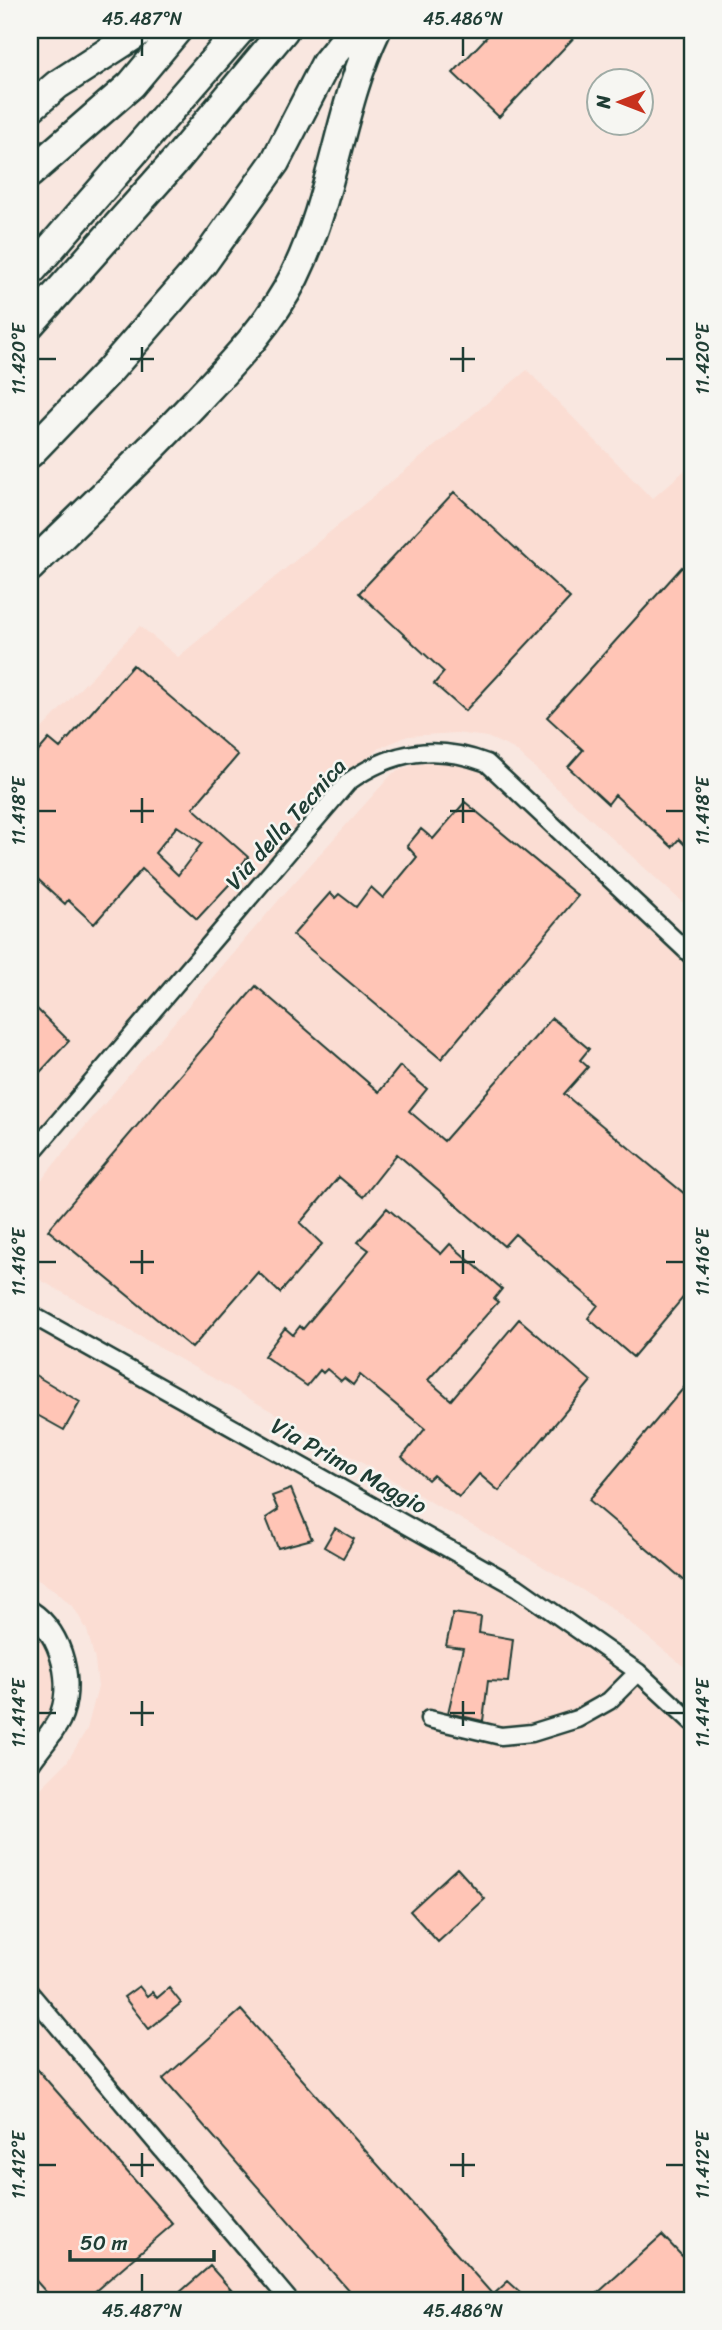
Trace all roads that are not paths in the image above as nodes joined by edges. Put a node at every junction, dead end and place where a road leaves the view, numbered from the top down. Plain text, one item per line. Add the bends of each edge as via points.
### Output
1 (142, 30) edge
2 (177, 30) edge
3 (240, 30) edge
4 (284, 30) edge
5 (353, 30) edge
6 (376, 30) edge
7 (30, 108) edge
8 (30, 173) edge
9 (30, 272) edge
10 (30, 324) edge
11 (30, 453) edge
12 (30, 567) edge
13 (692, 956) edge
14 (30, 1155) edge
15 (30, 1314) edge
16 (30, 1612) edge
17 (638, 1672) junction
18 (429, 1719) dead end
19 (692, 1722) edge
20 (30, 1760) edge
21 (30, 1993) edge
22 (289, 2300) edge

1 - 7 highway
2 - 8 highway via 131,85
3 - 9 highway
4 - 10 highway
5 - 11 highway via 326,63 275,162 203,263
6 - 12 highway via 350,103 318,221 293,278 262,328 184,415
13 - 14 street, Via della Tecnica via 487,763 431,750 403,753 348,782
15 - 17 street, Via Primo Maggio via 517,1587
16 - 20 street via 54,1640 63,1660 67,1690 59,1721
17 - 18 street via 609,1701 577,1719 532,1733 501,1736
17 - 19 street, Via Primo Maggio
21 - 22 street

